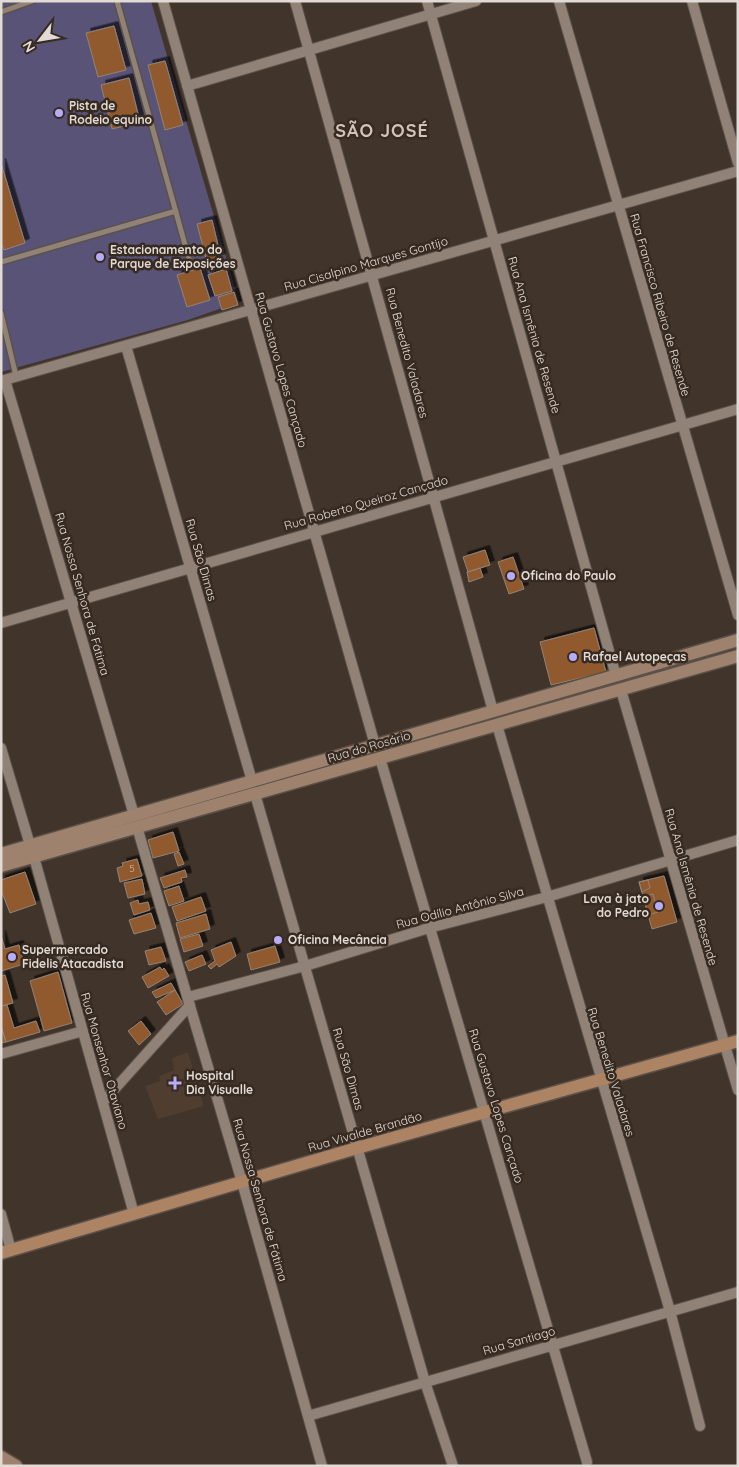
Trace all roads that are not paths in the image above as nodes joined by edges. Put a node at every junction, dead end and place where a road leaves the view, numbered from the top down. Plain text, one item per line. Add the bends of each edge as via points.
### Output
1 (32, 1) edge
2 (117, 1) edge
3 (163, 1) edge
4 (295, 1) edge
5 (427, 1) edge
6 (476, 1) edge
7 (559, 1) edge
8 (692, 1) edge
9 (1, 12) edge
10 (431, 14) junction
11 (309, 50) junction
12 (187, 86) junction
13 (738, 163) edge
14 (738, 171) edge
15 (618, 205) junction
16 (176, 211) junction
17 (494, 241) junction
18 (190, 259) dead end
19 (1, 262) edge
20 (373, 275) junction
21 (251, 310) junction
22 (1, 313) edge
23 (126, 346) junction
24 (17, 377) junction
25 (3, 380) edge
26 (738, 408) edge
27 (682, 424) junction
28 (556, 461) junction
29 (434, 497) junction
30 (314, 531) junction
31 (190, 568) junction
32 (71, 602) junction
33 (738, 615) edge
34 (1, 623) edge
35 (738, 640) edge
36 (738, 656) edge
37 (616, 676) junction
38 (621, 690) junction
39 (494, 711) junction
40 (497, 725) junction
41 (375, 745) junction
42 (1, 748) edge
43 (380, 758) junction
44 (252, 781) junction
45 (255, 794) junction
46 (136, 821) junction
47 (738, 840) edge
48 (32, 851) junction
49 (1, 854) edge
50 (671, 860) junction
51 (1, 866) edge
52 (547, 897) junction
53 (430, 928) junction
54 (305, 966) junction
55 (189, 1001) junction
56 (83, 1031) junction
57 (738, 1040) edge
58 (724, 1044) junction
59 (1, 1054) edge
60 (600, 1079) junction
61 (738, 1090) edge
62 (103, 1102) junction
63 (485, 1112) junction
64 (357, 1148) junction
65 (242, 1182) junction
66 (1, 1214) edge
67 (134, 1214) junction
68 (6, 1251) edge
69 (738, 1292) edge
70 (670, 1311) junction
71 (553, 1344) junction
72 (425, 1382) junction
73 (308, 1416) junction
74 (700, 1426) dead end
75 (1, 1456) edge
76 (587, 1462) dead end
77 (16, 1466) edge
78 (322, 1466) edge
79 (453, 1466) edge

1 - 9 lane
2 - 16 lane
3 - 12 street, Rua Gustavo Lopes Cançado
4 - 11 street, Rua Benedito Valadares
5 - 10 street, Rua Ana Ismênia de Resende
6 - 10 street
7 - 15 street, Rua Francisco Ribeiro de Resende
8 - 13 street
10 - 11 street
10 - 17 street, Rua Ana Ismênia de Resende
11 - 12 street
11 - 20 street, Rua Benedito Valadares
12 - 21 street, Rua Gustavo Lopes Cançado
14 - 15 street, Rua Cisalpino Marques Gontijo
15 - 17 street, Rua Cisalpino Marques Gontijo
15 - 27 street, Rua Francisco Ribeiro de Resende
16 - 18 lane
16 - 19 lane
17 - 20 street, Rua Cisalpino Marques Gontijo
17 - 28 street, Rua Ana Ismênia de Resende
20 - 21 street, Rua Cisalpino Marques Gontijo
20 - 29 street, Rua Benedito Valadares
21 - 23 street, Rua Cisalpino Marques Gontijo
21 - 30 street, Rua Gustavo Lopes Cançado
22 - 24 lane
23 - 24 street, Rua Cisalpino Marques Gontijo
23 - 31 street, Rua São Dimas
24 - 25 street, Rua Cisalpino Marques Gontijo
25 - 32 street, Rua Nossa Senhora de Fátima
26 - 27 street, Rua Roberto Queiroz Cançado
27 - 28 street, Rua Roberto Queiroz Cançado
27 - 33 street, Rua Francisco Ribeiro de Resende
28 - 29 street, Rua Roberto Queiroz Cançado
28 - 37 street, Rua Ana Ismênia de Resende
29 - 30 street, Rua Roberto Queiroz Cançado
29 - 39 street, Rua Benedito Valadares
30 - 31 street, Rua Roberto Queiroz Cançado
30 - 41 street, Rua Gustavo Lopes Cançado
31 - 32 street, Rua Roberto Queiroz Cançado
31 - 44 street, Rua São Dimas
32 - 34 street, Rua Roberto Queiroz Cançado
32 - 46 street, Rua Nossa Senhora de Fátima
35 - 37 main road, Rua do Rosário
36 - 38 main road, Rua do Rosário
37 - 39 main road, Rua do Rosário
38 - 40 main road, Rua do Rosário
38 - 50 street, Rua Ana Ismênia de Resende
39 - 41 main road, Rua do Rosário
40 - 43 main road, Rua do Rosário
40 - 52 street, Rua Benedito Valadares
41 - 44 main road, Rua do Rosário
42 - 48 street, Rua Monsenhor Otaviano
43 - 45 main road, Rua do Rosário
43 - 53 street, Rua Gustavo Lopes Cançado
44 - 46 main road, Rua do Rosário
45 - 46 main road, Rua do Rosário
45 - 54 street, Rua São Dimas
46 - 48 main road, Rua do Rosário
46 - 55 street, Rua Nossa Senhora de Fátima
47 - 50 street, Rua Odílio Antônio Silva
48 - 49 main road, Rua do Rosário
48 - 51 main road, Rua do Rosário
48 - 56 street, Rua Monsenhor Otaviano
50 - 52 street, Rua Odílio Antônio Silva
50 - 58 street, Rua Ana Ismênia de Resende
52 - 53 street, Rua Odílio Antônio Silva
52 - 60 street, Rua Benedito Valadares
53 - 54 street, Rua Odílio Antônio Silva
53 - 63 street, Rua Gustavo Lopes Cançado
54 - 55 street, Rua Odílio Antônio Silva
54 - 64 street, Rua São Dimas
55 - 62 street
55 - 65 street, Rua Nossa Senhora de Fátima
56 - 59 street
56 - 62 street, Rua Monsenhor Otaviano
57 - 58 main road, Rua Vivalde Brandão
58 - 60 main road, Rua Vivalde Brandão
58 - 61 street, Rua Ana Ismênia de Resende
60 - 63 main road, Rua Vivalde Brandão
60 - 70 street, Rua Benedito Valadares
62 - 67 street, Rua Monsenhor Otaviano
63 - 64 main road, Rua Vivalde Brandão
63 - 71 street, Rua Gustavo Lopes Cançado
64 - 65 main road, Rua Vivalde Brandão
64 - 72 street, Rua São Dimas
65 - 67 main road, Rua Vivalde Brandão
65 - 73 street, Rua Nossa Senhora de Fátima
66 - 68 street
67 - 68 main road, Rua Vivalde Brandão
69 - 70 street, Rua Santiago
70 - 71 street, Rua Santiago
70 - 74 street, Rua Benedito Valadares
71 - 72 street, Rua Santiago
71 - 76 street, Rua Gustavo Lopes Cançado
72 - 73 street, Rua Santiago
72 - 79 street, Rua São Dimas
73 - 78 street, Rua Nossa Senhora de Fátima
75 - 77 main road

